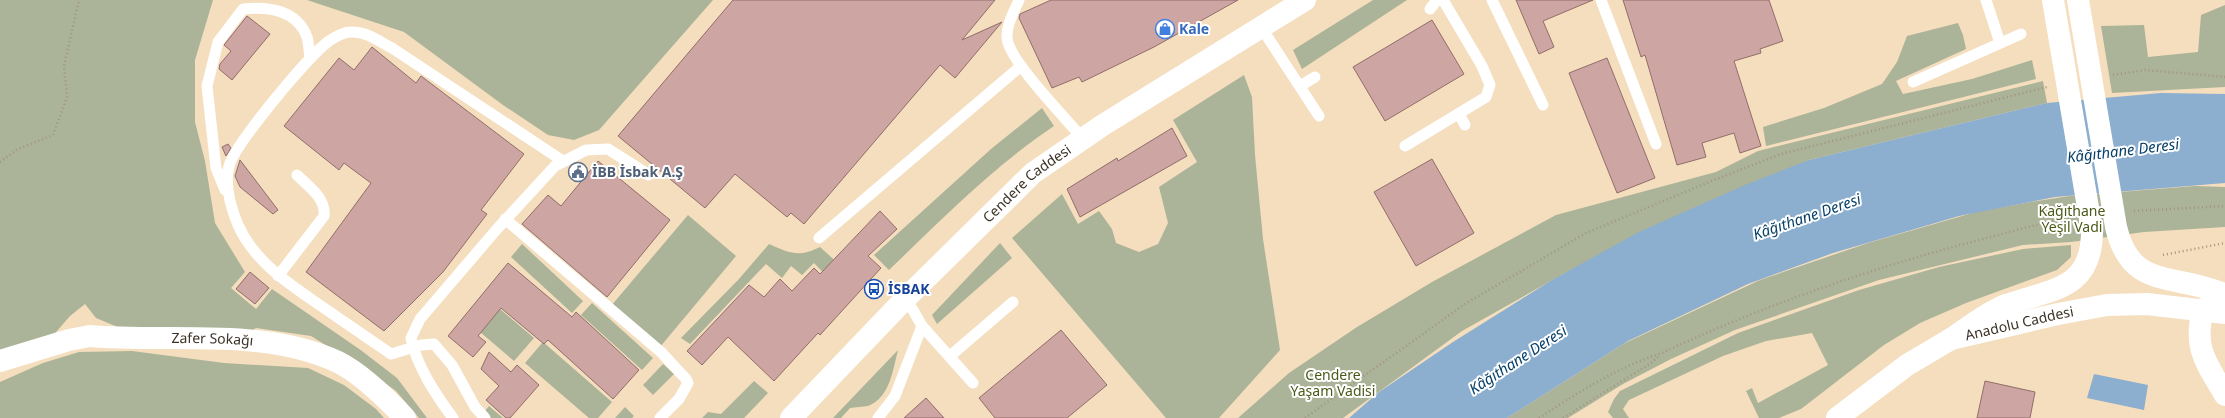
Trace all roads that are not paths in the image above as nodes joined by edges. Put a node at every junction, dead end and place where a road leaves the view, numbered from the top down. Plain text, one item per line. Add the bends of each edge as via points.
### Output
1 (1019, 0) edge
2 (1305, 0) edge
3 (1443, 0) edge
4 (1492, 0) edge
5 (1601, 0) edge
6 (1986, 0) edge
7 (2053, 0) edge
8 (2078, 0) edge
9 (1261, 27) junction
10 (2021, 34) dead end
11 (2000, 43) junction
12 (310, 59) junction
13 (1021, 66) junction
14 (1315, 77) dead end
15 (1913, 82) dead end
16 (1300, 86) junction
17 (1543, 105) dead end
18 (1459, 114) junction
19 (1319, 116) dead end
20 (1465, 125) dead end
21 (1083, 139) junction
22 (1656, 144) dead end
23 (1405, 146) dead end
24 (563, 161) junction
25 (297, 175) dead end
26 (649, 175) dead end
27 (231, 202) junction
28 (505, 219) junction
29 (819, 238) dead end
30 (278, 276) junction
31 (2225, 294) edge
32 (904, 300) junction
33 (1013, 302) dead end
34 (2203, 310) junction
35 (2225, 313) edge
36 (922, 326) junction
37 (1951, 339) junction
38 (413, 348) junction
39 (950, 356) junction
40 (0, 361) edge
41 (973, 383) dead end
42 (2225, 395) edge
43 (1846, 415) edge
44 (405, 418) edge
45 (453, 418) edge
46 (485, 418) edge
47 (660, 418) edge
48 (790, 418) edge
49 (878, 418) edge

1 - 13 lane via 1008,27 1007,39
2 - 9 main road, Cendere Caddesi
3 - 18 lane via 1482,66 1490,85 1486,97
4 - 17 lane
5 - 22 lane
6 - 11 lane
7 - 37 main road via 2092,230 2092,248 2088,260 2076,277 2045,293 2005,306
8 - 31 main road via 2127,254 2150,275
9 - 16 lane
9 - 21 main road, Cendere Caddesi
10 - 11 lane
11 - 15 lane
12 - 24 lane via 328,41 339,35 350,32 363,33 392,48
12 - 27 lane via 262,116 229,165 227,181
12 - 27 lane via 307,37 298,21 281,11 261,7 243,9 218,42 207,86 216,168
13 - 21 lane
13 - 29 lane
14 - 16 lane
16 - 19 lane
18 - 20 lane
18 - 23 lane
21 - 32 main road, Cendere Caddesi via 1033,173
24 - 26 lane via 586,150 608,149
24 - 28 lane via 555,166
25 - 30 lane via 323,201 324,216
27 - 30 lane via 239,226 258,255
28 - 38 lane via 420,319 410,338
28 - 47 lane via 661,352 686,379 688,383 679,399
30 - 38 lane via 391,354
32 - 36 lane
32 - 48 main road, Cendere Caddesi
33 - 39 lane
34 - 35 main road, Anadolu Caddesi
34 - 37 main road, Anadolu Caddesi via 2147,304 2107,305
34 - 42 main road via 2199,325 2199,343 2202,354
36 - 39 lane
36 - 49 lane via 895,396
37 - 43 main road, Anadolu Caddesi via 1907,365
38 - 45 lane via 437,395
38 - 46 lane via 434,344 452,366 475,407
39 - 41 lane
40 - 44 main road, Zafer Sokağı via 90,336 277,343 339,363 364,381

